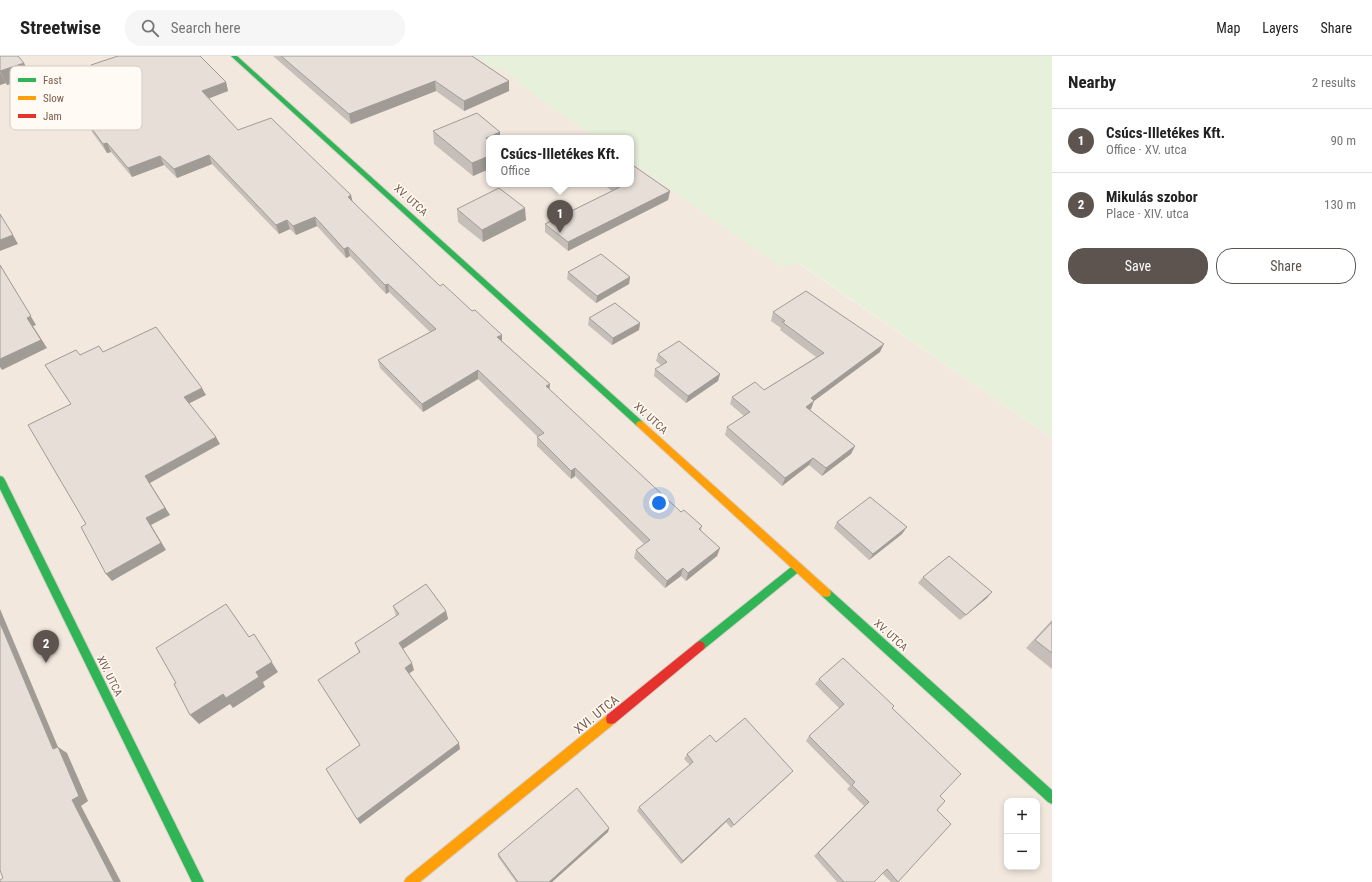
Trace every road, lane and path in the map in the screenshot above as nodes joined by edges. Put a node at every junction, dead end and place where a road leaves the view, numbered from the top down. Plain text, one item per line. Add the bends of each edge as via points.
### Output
1 (234, 56) edge
2 (0, 480) edge
3 (798, 567) junction
4 (1052, 798) edge
5 (198, 882) edge
6 (410, 882) edge

1 - 3 street, XV. UTCA
2 - 5 street, XIV. UTCA
3 - 4 street, XV. UTCA
3 - 6 street, XVI. UTCA

